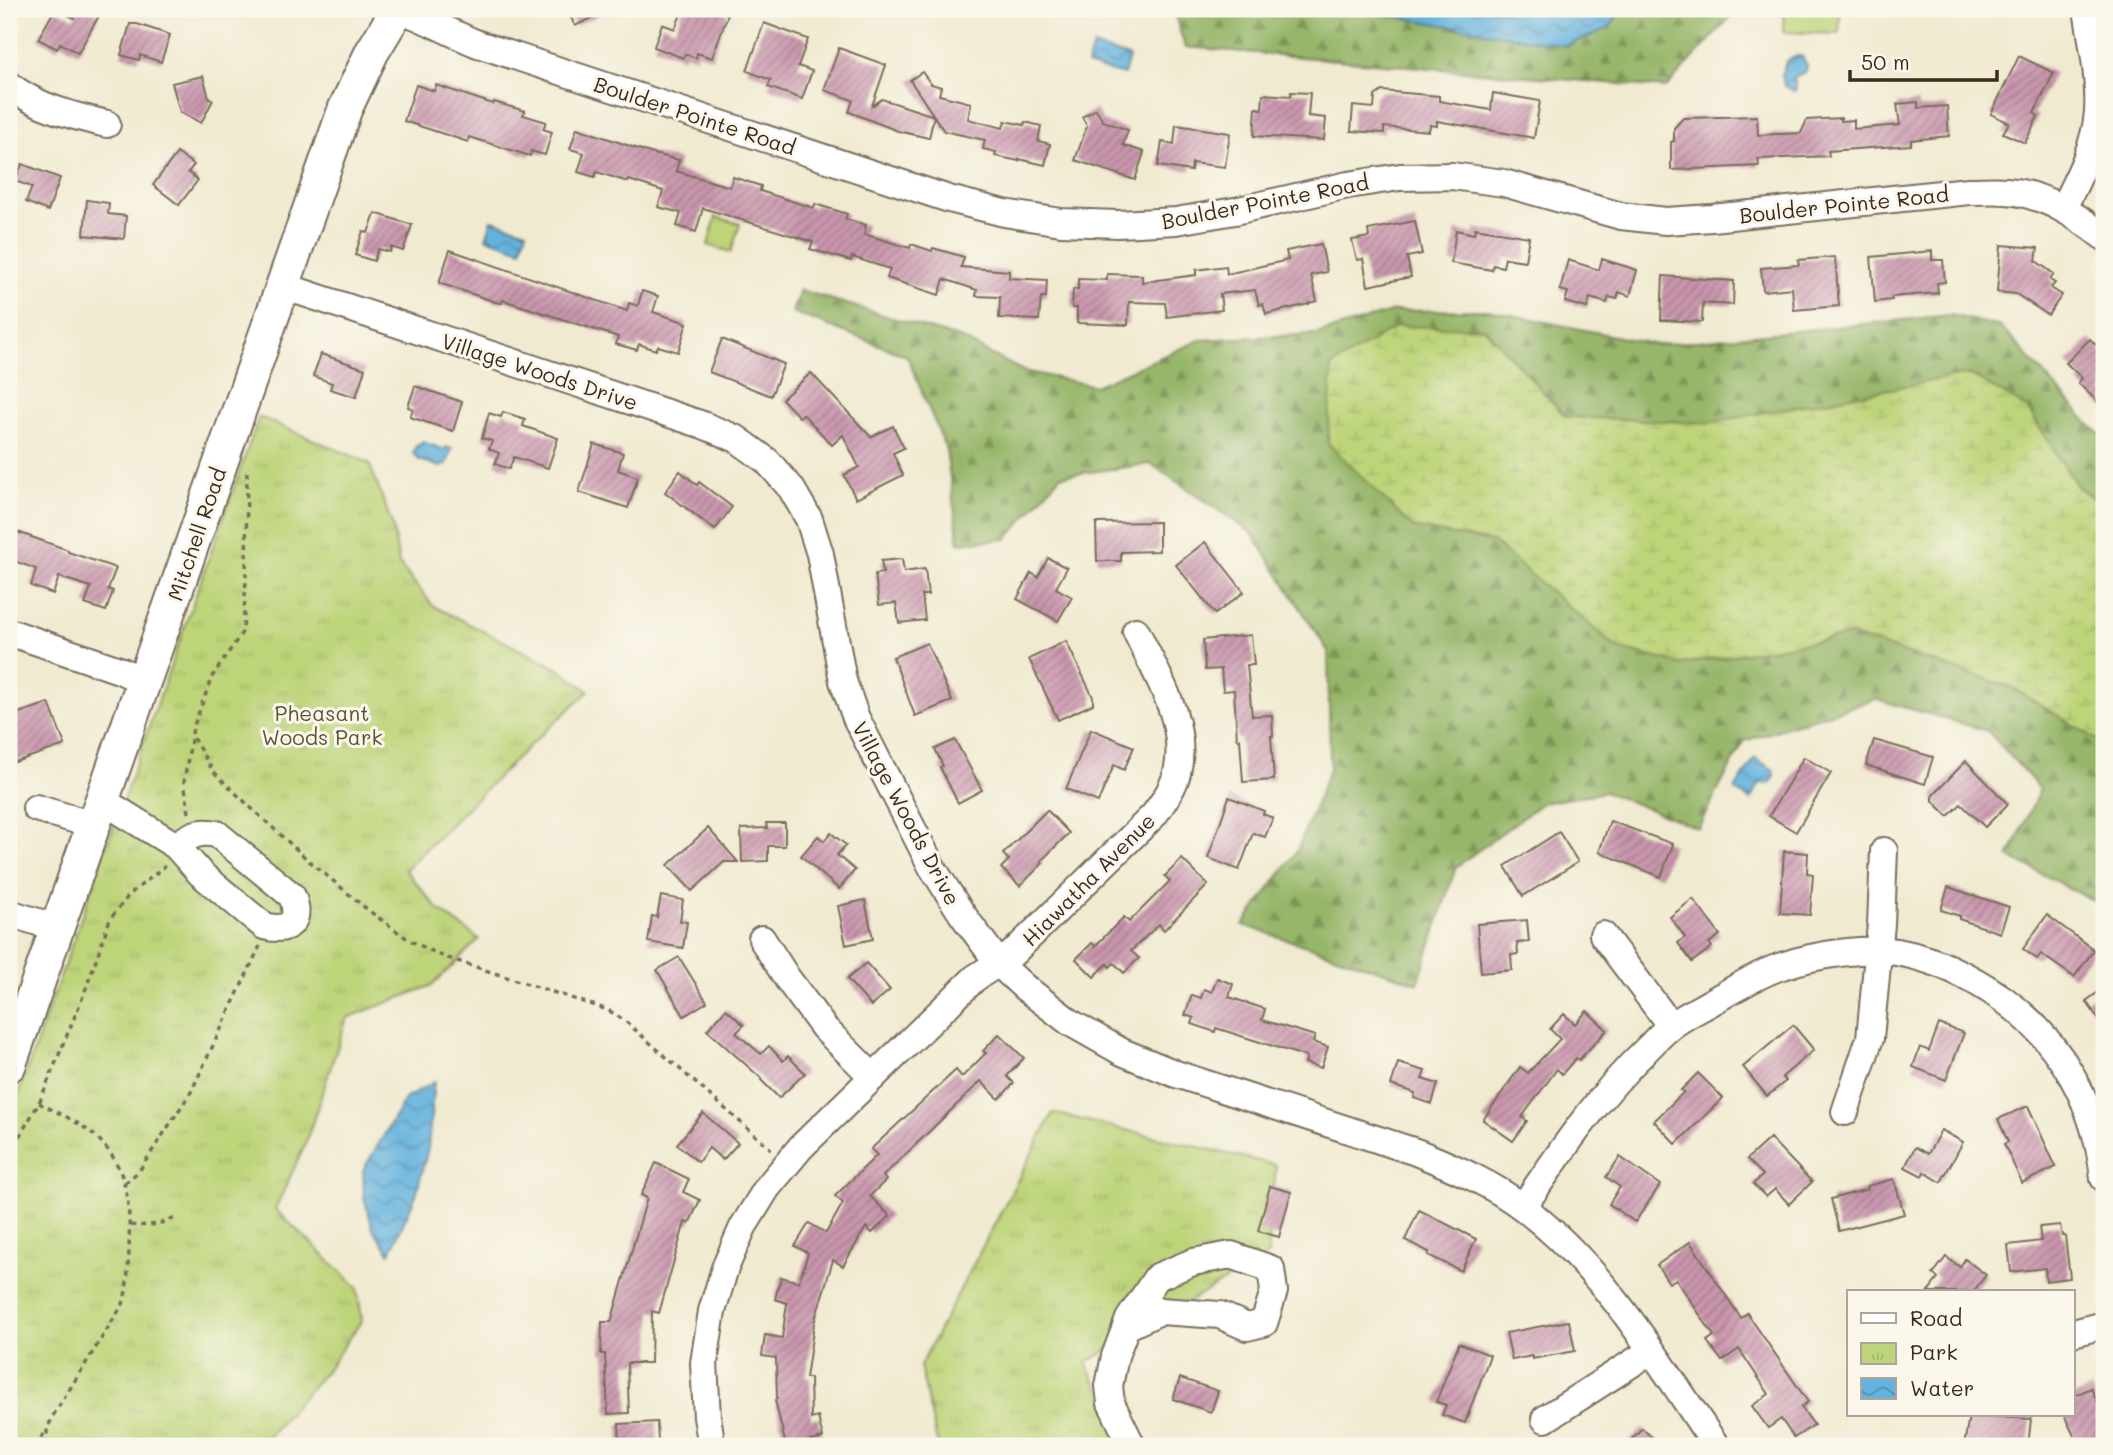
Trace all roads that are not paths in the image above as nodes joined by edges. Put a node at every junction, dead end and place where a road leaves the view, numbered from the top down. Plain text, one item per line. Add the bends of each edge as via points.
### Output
1 (399, 9) edge
2 (2087, 9) edge
3 (9, 85) edge
4 (107, 124) dead end
5 (2063, 208) junction
6 (2104, 237) edge
7 (282, 286) junction
8 (1136, 631) dead end
9 (9, 632) edge
10 (144, 682) junction
11 (36, 808) dead end
12 (98, 812) junction
13 (176, 846) junction
14 (1884, 851) dead end
15 (9, 913) edge
16 (57, 928) junction
17 (1602, 935) dead end
18 (762, 939) dead end
19 (1878, 952) junction
20 (999, 964) junction
21 (1671, 1026) junction
22 (9, 1065) edge
23 (873, 1077) junction
24 (1845, 1112) dead end
25 (2104, 1178) edge
26 (1524, 1207) junction
27 (2104, 1325) edge
28 (1126, 1328) junction
29 (2074, 1333) edge
30 (1651, 1351) junction
31 (1545, 1419) dead end
32 (712, 1446) edge
33 (1132, 1446) edge
34 (1716, 1446) edge

1 - 5 street, Boulder Pointe Road via 478,44 936,194 1004,213 1061,222 1176,221 1348,185 1452,176 1504,183 1621,216 1666,221 1969,191 2009,191
1 - 7 main road, Mitchell Road via 345,109
2 - 5 street via 2098,112 2089,152
3 - 4 street via 38,102
5 - 6 street, Boulder Pointe Road
7 - 10 main road, Mitchell Road
7 - 20 street, Village Woods Drive via 703,425 737,439 767,461 791,488 809,520 820,554 843,681 856,718 932,867
8 - 20 street, Hiawatha Avenue via 1177,720 1177,774 1154,816
9 - 10 street
10 - 12 main road, Mitchell Road
11 - 12 street
12 - 13 street
12 - 16 main road, Mitchell Road
13 - 13 street via 201,874 264,926 275,929 295,917 292,897 217,834 205,831
14 - 19 street
15 - 16 street
16 - 22 main road, Mitchell Road
17 - 21 street
18 - 23 street via 824,1028
19 - 21 street via 1860,951 1781,966
19 - 24 street via 1870,1038
19 - 25 street via 1901,953 1943,965 1985,986 2021,1012 2052,1046 2078,1085 2094,1124
20 - 23 street, Hiawatha Avenue via 975,978
20 - 26 street, Village Woods Drive via 1071,1023 1122,1052 1416,1152 1454,1167
21 - 26 street via 1605,1092
23 - 32 street, Hiawatha Avenue via 767,1188 725,1268 704,1363
26 - 30 street, Village Woods Drive via 1583,1262
27 - 29 street
28 - 28 street via 1157,1277 1193,1262 1231,1255 1271,1269 1274,1291 1264,1323 1247,1327 1220,1315 1160,1311
28 - 33 street via 1109,1386 1111,1403
30 - 31 street
30 - 34 street, Village Woods Drive

